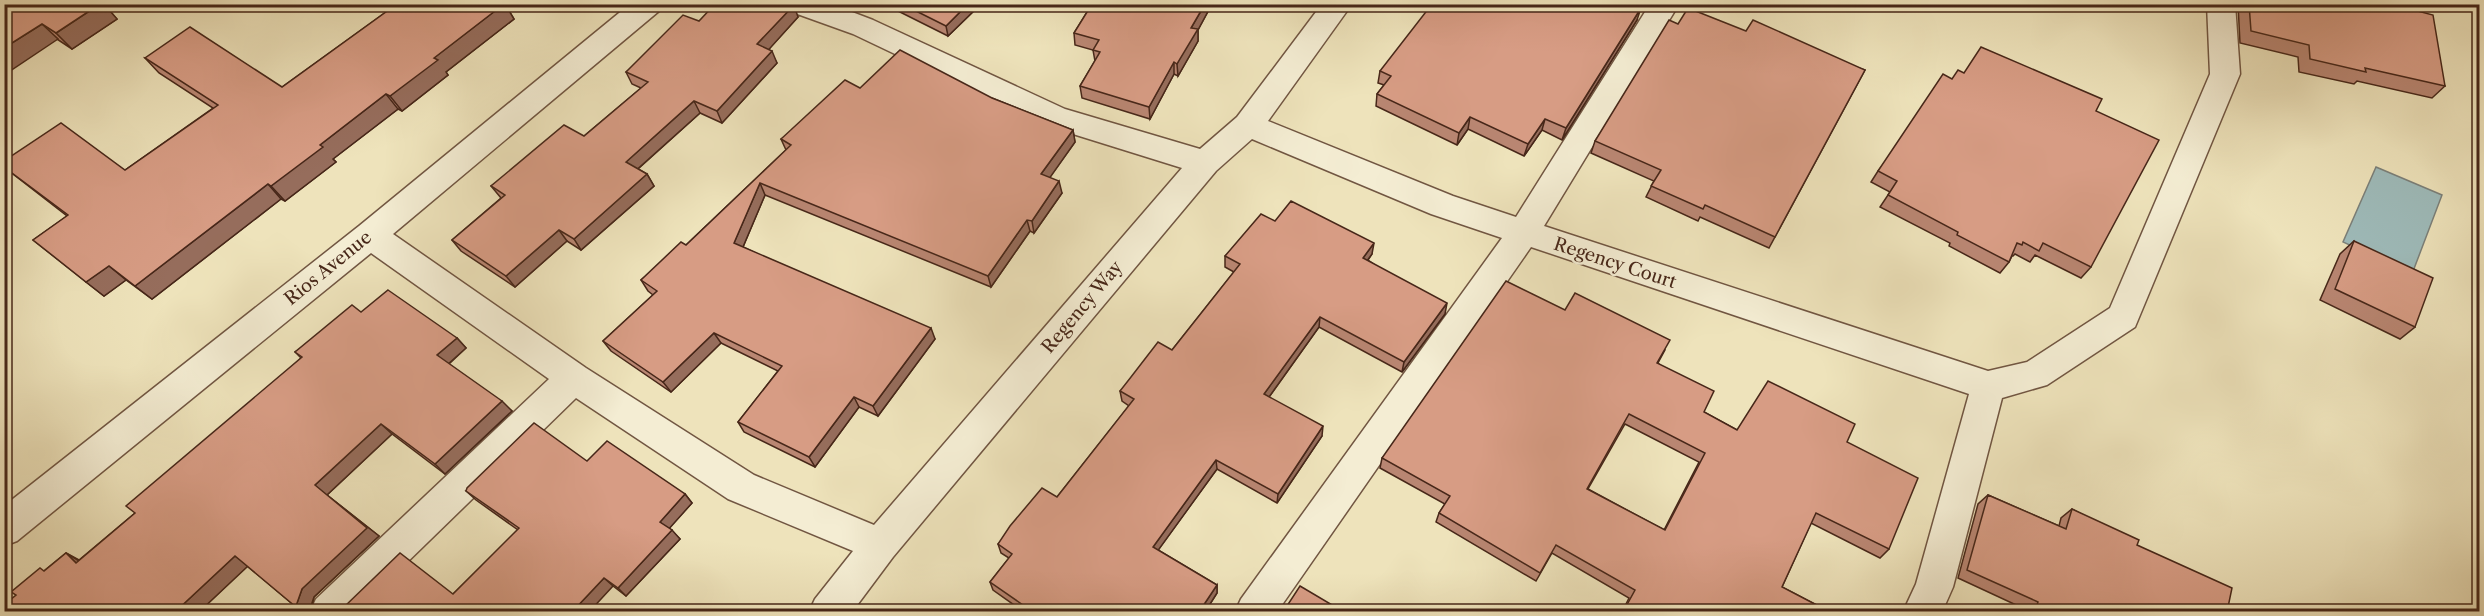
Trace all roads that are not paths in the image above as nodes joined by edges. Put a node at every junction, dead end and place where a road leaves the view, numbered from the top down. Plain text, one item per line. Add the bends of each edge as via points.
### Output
1 (649, 4) edge
2 (799, 4) edge
3 (1338, 4) edge
4 (1665, 4) edge
5 (2222, 4) edge
6 (1248, 125) junction
7 (1204, 163) junction
8 (1523, 233) junction
9 (370, 235) junction
10 (574, 378) junction
11 (1988, 386) junction
12 (4, 529) edge
13 (880, 545) junction
14 (329, 612) edge
15 (828, 612) edge
16 (1254, 612) edge
17 (1922, 612) edge

1 - 9 street, Rios Avenue
2 - 7 street via 863,27 1055,117
3 - 6 street, Regency Way
4 - 8 street
5 - 11 street via 2225,74 2123,317 2035,375
6 - 7 street, Regency Way
6 - 8 street, Regency Court via 1442,205
7 - 13 street, Regency Way
8 - 11 street, Regency Court
8 - 16 street
9 - 10 street
9 - 12 street, Rios Avenue
10 - 13 street via 741,487
10 - 14 street
11 - 17 street via 1934,587
13 - 15 street, Regency Way

